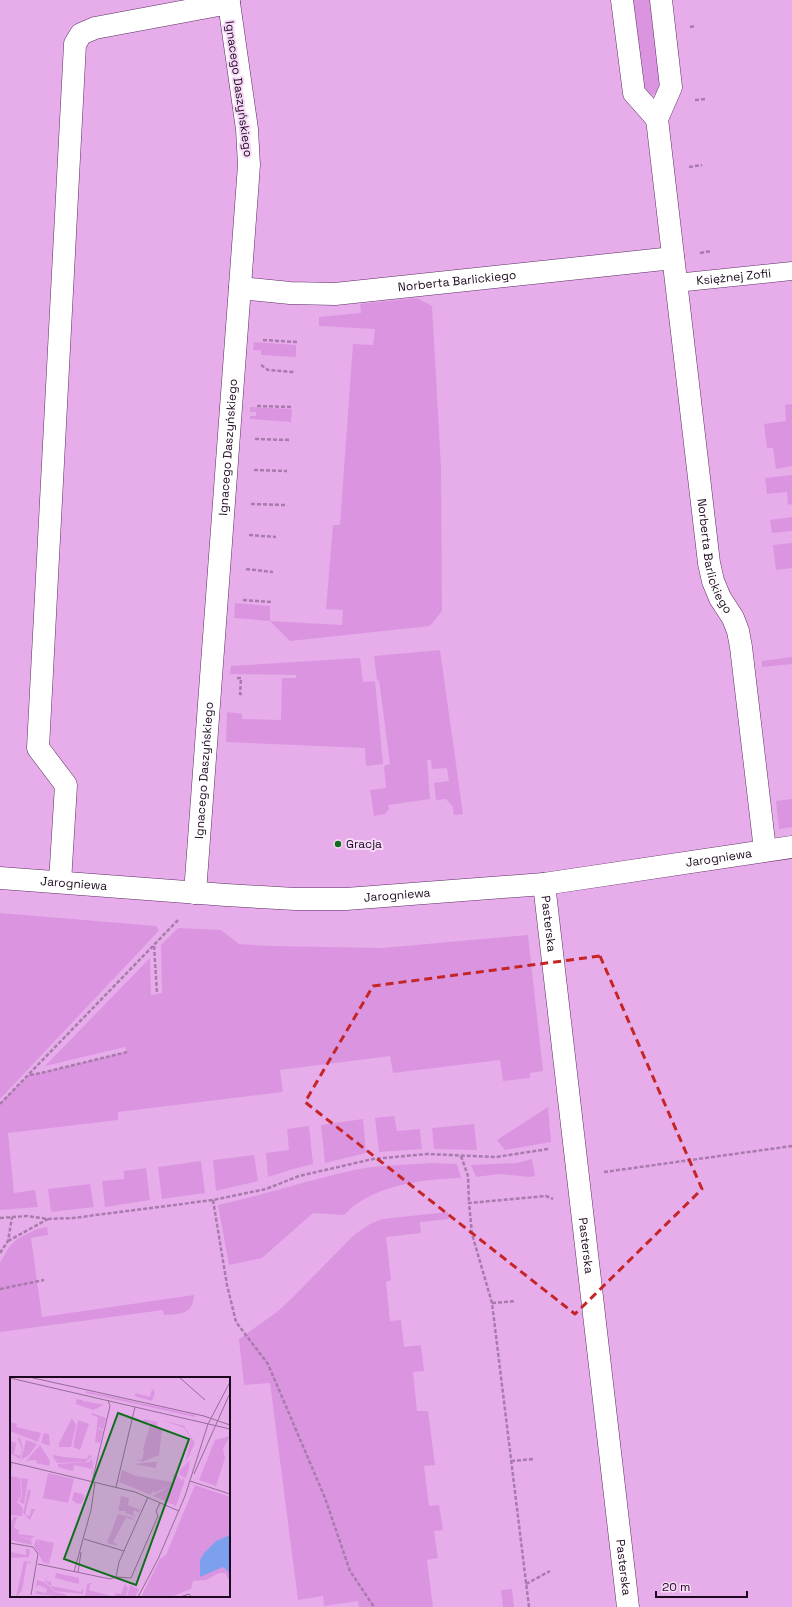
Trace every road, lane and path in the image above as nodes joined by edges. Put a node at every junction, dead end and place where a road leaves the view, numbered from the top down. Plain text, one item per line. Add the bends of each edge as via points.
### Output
1 (622, 0) edge
2 (662, 0) edge
3 (230, 2) edge
4 (657, 119) junction
5 (702, 165) dead end
6 (685, 168) dead end
7 (711, 251) dead end
8 (705, 252) dead end
9 (673, 258) junction
10 (792, 271) edge
11 (676, 283) junction
12 (240, 288) junction
13 (260, 340) dead end
14 (297, 342) dead end
15 (257, 363) dead end
16 (294, 372) dead end
17 (250, 405) dead end
18 (292, 407) dead end
19 (252, 437) dead end
20 (290, 440) dead end
21 (251, 470) dead end
22 (287, 471) dead end
23 (250, 504) dead end
24 (285, 505) dead end
25 (255, 536) dead end
26 (276, 537) dead end
27 (254, 570) dead end
28 (273, 572) dead end
29 (253, 601) dead end
30 (271, 602) dead end
31 (241, 683) dead end
32 (243, 694) dead end
33 (792, 847) edge
34 (765, 850) junction
35 (0, 878) edge
36 (60, 882) junction
37 (544, 884) junction
38 (195, 893) junction
39 (154, 946) junction
40 (157, 993) dead end
41 (127, 1052) dead end
42 (29, 1075) junction
43 (0, 1104) edge
44 (792, 1146) edge
45 (550, 1149) dead end
46 (461, 1156) junction
47 (578, 1176) junction
48 (213, 1200) junction
49 (469, 1203) dead end
50 (469, 1210) dead end
51 (12, 1217) junction
52 (0, 1218) edge
53 (48, 1219) junction
54 (8, 1241) junction
55 (0, 1253) edge
56 (44, 1280) dead end
57 (0, 1289) edge
58 (516, 1301) dead end
59 (492, 1303) junction
60 (534, 1459) dead end
61 (511, 1461) junction
62 (550, 1571) dead end
63 (526, 1584) junction
64 (374, 1607) edge
65 (529, 1607) edge
66 (628, 1607) edge

1 - 4 street via 634,93
2 - 4 street via 671,87
3 - 12 street, Ignacego Daszyńskiego via 249,147
3 - 36 street via 95,28 81,34 75,44 38,748 66,785
4 - 9 street, Norberta Barlickiego
5 - 6 path
7 - 8 path
9 - 11 street, Norberta Barlickiego
9 - 12 street, Norberta Barlickiego via 334,294
10 - 11 lane, Księżnej Zofii
11 - 34 street, Norberta Barlickiego via 709,563 715,586 733,618 739,639
12 - 38 street, Ignacego Daszyńskiego
13 - 14 path
15 - 16 path via 268,370
17 - 18 path
19 - 20 path
21 - 22 path
23 - 24 path
25 - 26 path
27 - 28 path
29 - 30 path
31 - 32 path via 240,694
33 - 34 street, Jarogniewa
34 - 37 street, Jarogniewa
35 - 36 street, Jarogniewa
36 - 38 street, Jarogniewa
37 - 38 street, Jarogniewa via 346,899 295,899
37 - 47 street, Pasterska
38 - 39 path via 191,906
39 - 40 path
39 - 42 path
41 - 42 path
42 - 43 path
44 - 47 path
45 - 46 path via 496,1157
46 - 48 path via 427,1154 373,1159 299,1176 266,1189
46 - 49 path via 468,1176
47 - 66 street, Pasterska
48 - 53 path
48 - 64 path via 236,1322 268,1364 325,1498 350,1571
50 - 59 path via 472,1234
51 - 52 path
51 - 53 path
51 - 54 path
53 - 54 path
54 - 55 path
56 - 57 path
58 - 59 path
59 - 61 path
60 - 61 path
61 - 63 path
62 - 63 path
63 - 65 path

